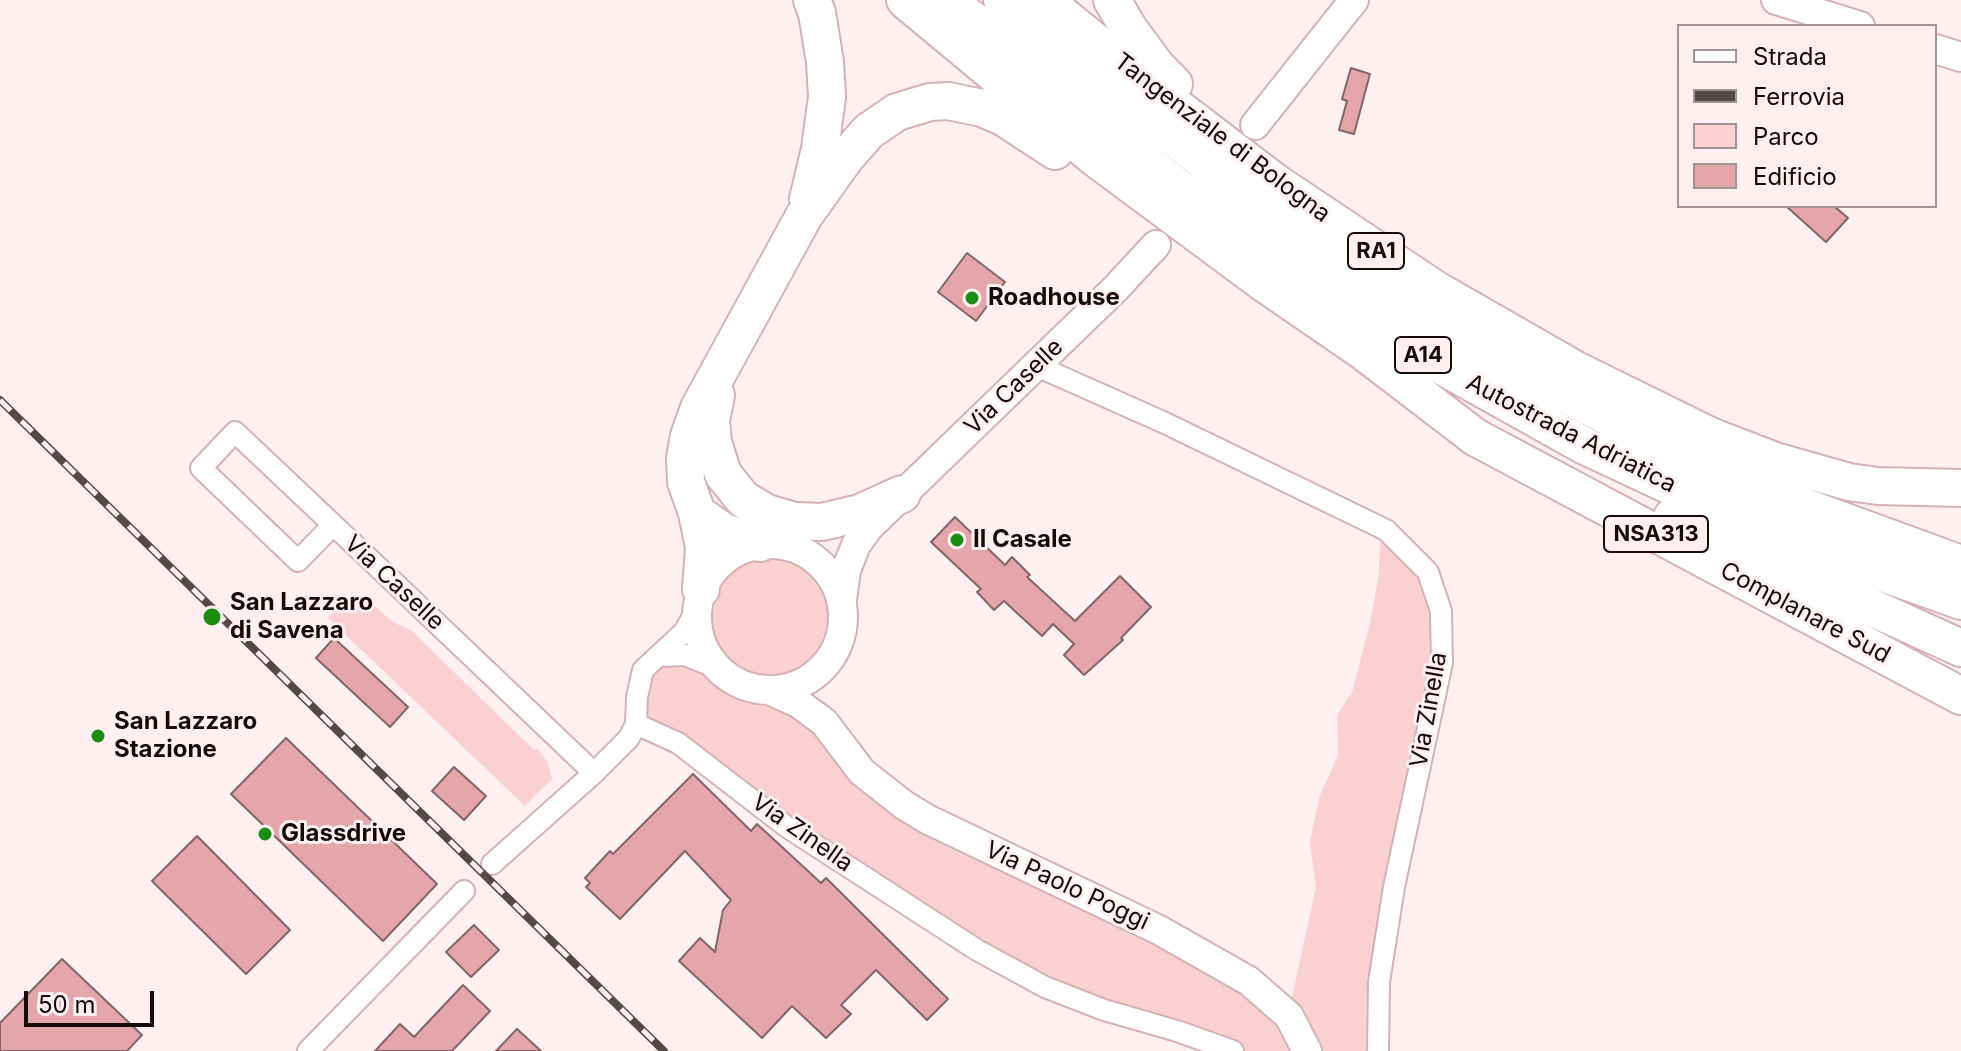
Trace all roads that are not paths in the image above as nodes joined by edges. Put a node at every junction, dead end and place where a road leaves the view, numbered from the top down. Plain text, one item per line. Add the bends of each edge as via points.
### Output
1 (812, 0) edge
2 (905, 0) edge
3 (948, 0) edge
4 (1002, 0) edge
5 (1044, 0) edge
6 (1112, 0) edge
7 (1776, 0) edge
8 (1345, 6) edge
9 (1854, 24) edge
10 (1937, 50) edge
11 (1961, 57) edge
12 (1255, 125) dead end
13 (1275, 182) junction
14 (804, 216) junction
15 (1156, 245) dead end
16 (1221, 252) junction
17 (1364, 352) junction
18 (728, 355) junction
19 (1037, 366) junction
20 (1961, 488) edge
21 (902, 494) junction
22 (697, 513) junction
23 (333, 525) junction
24 (869, 527) junction
25 (760, 543) junction
26 (798, 548) junction
27 (1961, 564) edge
28 (698, 600) junction
29 (842, 600) junction
30 (1961, 601) edge
31 (1961, 648) edge
32 (660, 656) junction
33 (831, 658) junction
34 (717, 668) junction
35 (769, 690) junction
36 (1961, 696) edge
37 (824, 722) junction
38 (636, 724) junction
39 (594, 773) junction
40 (492, 864) dead end
41 (464, 891) dead end
42 (317, 1048) edge
43 (1233, 1051) edge
44 (1307, 1051) edge
45 (1378, 1051) edge

1 - 14 highway via 827,97
2 - 16 highway via 1095,158
3 - 30 highway, Autostrada Adriatica / A14 via 1175,185 1323,292 1431,360 1585,446 1679,490 1813,548
4 - 27 highway, Autostrada Adriatica / A14 via 1237,188 1468,341 1694,459 1807,508
5 - 13 highway, Tangenziale di Bologna / RA1
6 - 13 highway via 1157,67 1237,136
7 - 9 main road
8 - 12 main road
10 - 11 main road
13 - 20 highway, Tangenziale di Bologna / RA1 via 1511,334 1742,449 1849,482
14 - 16 highway via 869,131 912,106 948,101 1003,117 1170,235
14 - 18 highway
15 - 19 main road, Via Caselle
16 - 17 highway
17 - 31 highway via 1610,488
17 - 36 highway, Complanare Sud / NSA313 via 1475,437
18 - 21 highway via 711,421 713,442 723,474 743,499 794,521 822,522 860,513
18 - 22 highway via 689,436 686,482
19 - 21 main road, Via Caselle
19 - 45 street, Via Zinella via 1386,530 1428,572 1441,611 1442,663 1394,887 1379,982
21 - 24 main road, Via Caselle
22 - 25 highway via 724,532
22 - 28 highway via 704,547
23 - 23 street, Via Caselle via 235,432 201,468 298,561
23 - 39 street, Via Caselle
24 - 26 main road, Via Caselle via 827,546
24 - 29 main road, Via Caselle via 846,570
25 - 26 main road, Via Caselle
25 - 28 main road via 734,552 713,569
26 - 29 main road via 819,561
28 - 32 street via 684,632
28 - 34 main road via 699,641
29 - 33 main road, Via Caselle via 840,639
32 - 34 street via 685,655
32 - 38 street via 643,670 639,681
33 - 35 main road via 804,682
33 - 37 main road, Via Caselle via 823,694
34 - 35 main road via 754,689
35 - 37 main road
37 - 44 main road, Via Paolo Poggi via 862,772 904,805 1159,930 1249,981 1289,1016
38 - 39 street
38 - 43 street, Via Zinella via 678,743 787,827 990,958 1104,1010
39 - 40 street
41 - 42 street

